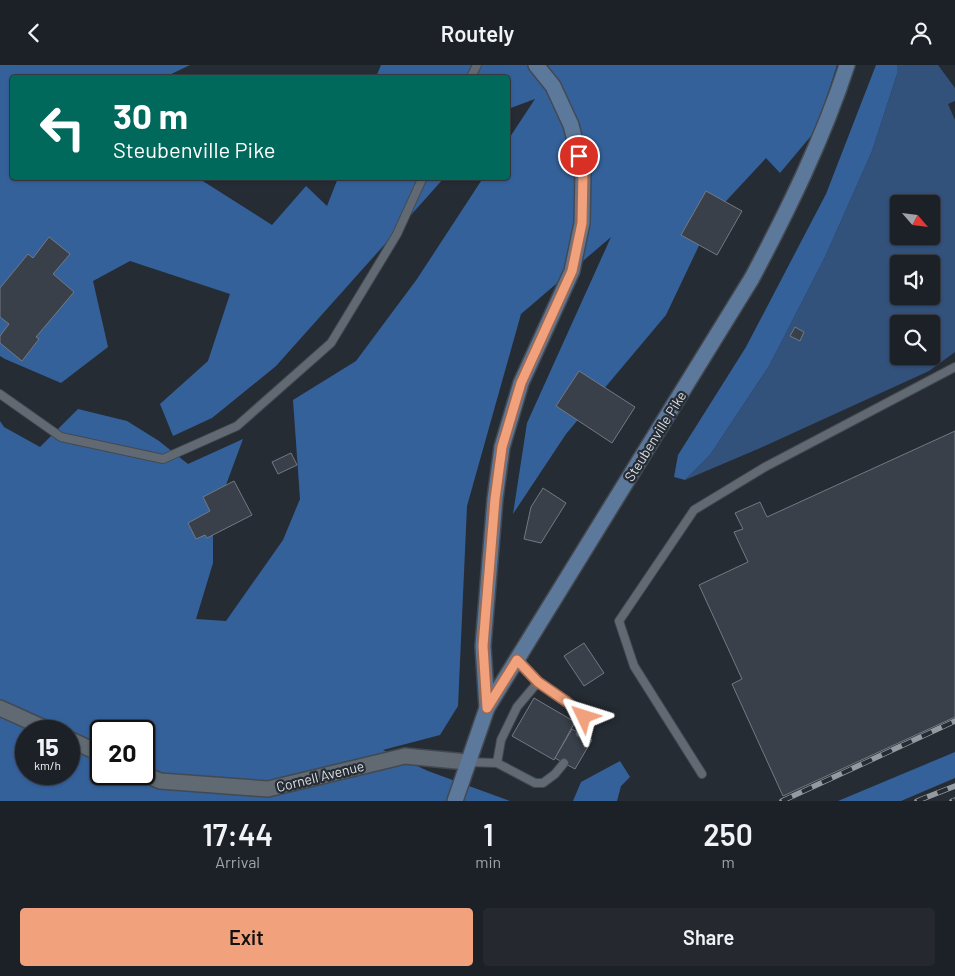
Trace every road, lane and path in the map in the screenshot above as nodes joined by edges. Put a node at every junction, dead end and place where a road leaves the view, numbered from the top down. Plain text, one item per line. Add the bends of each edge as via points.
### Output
1 (536, 65) edge
2 (847, 65) edge
3 (423, 180) edge
4 (955, 367) edge
5 (0, 394) edge
6 (517, 660) junction
7 (538, 682) junction
8 (0, 708) edge
9 (487, 708) junction
10 (27, 720) edge
11 (580, 733) dead end
12 (467, 762) junction
13 (496, 763) junction
14 (564, 763) dead end
15 (702, 775) dead end
16 (155, 779) edge
17 (455, 801) edge

1 - 9 main road via 553,86 571,125 583,172 582,223 572,271 521,383 502,447 483,646
2 - 6 main road, Steubenville Pike via 785,217 752,278
3 - 5 lane via 397,234 331,343 237,426 163,459 61,437
4 - 15 lane via 765,467 694,510 619,621 634,666
6 - 7 lane
6 - 9 main road, Steubenville Pike
7 - 11 lane via 584,717
7 - 13 lane via 517,707 501,740
8 - 10 street
9 - 12 main road, Steubenville Pike
12 - 13 lane
12 - 16 street, Cornell Avenue via 405,756 268,789
12 - 17 main road, Steubenville Pike
13 - 14 lane via 535,783 543,783

